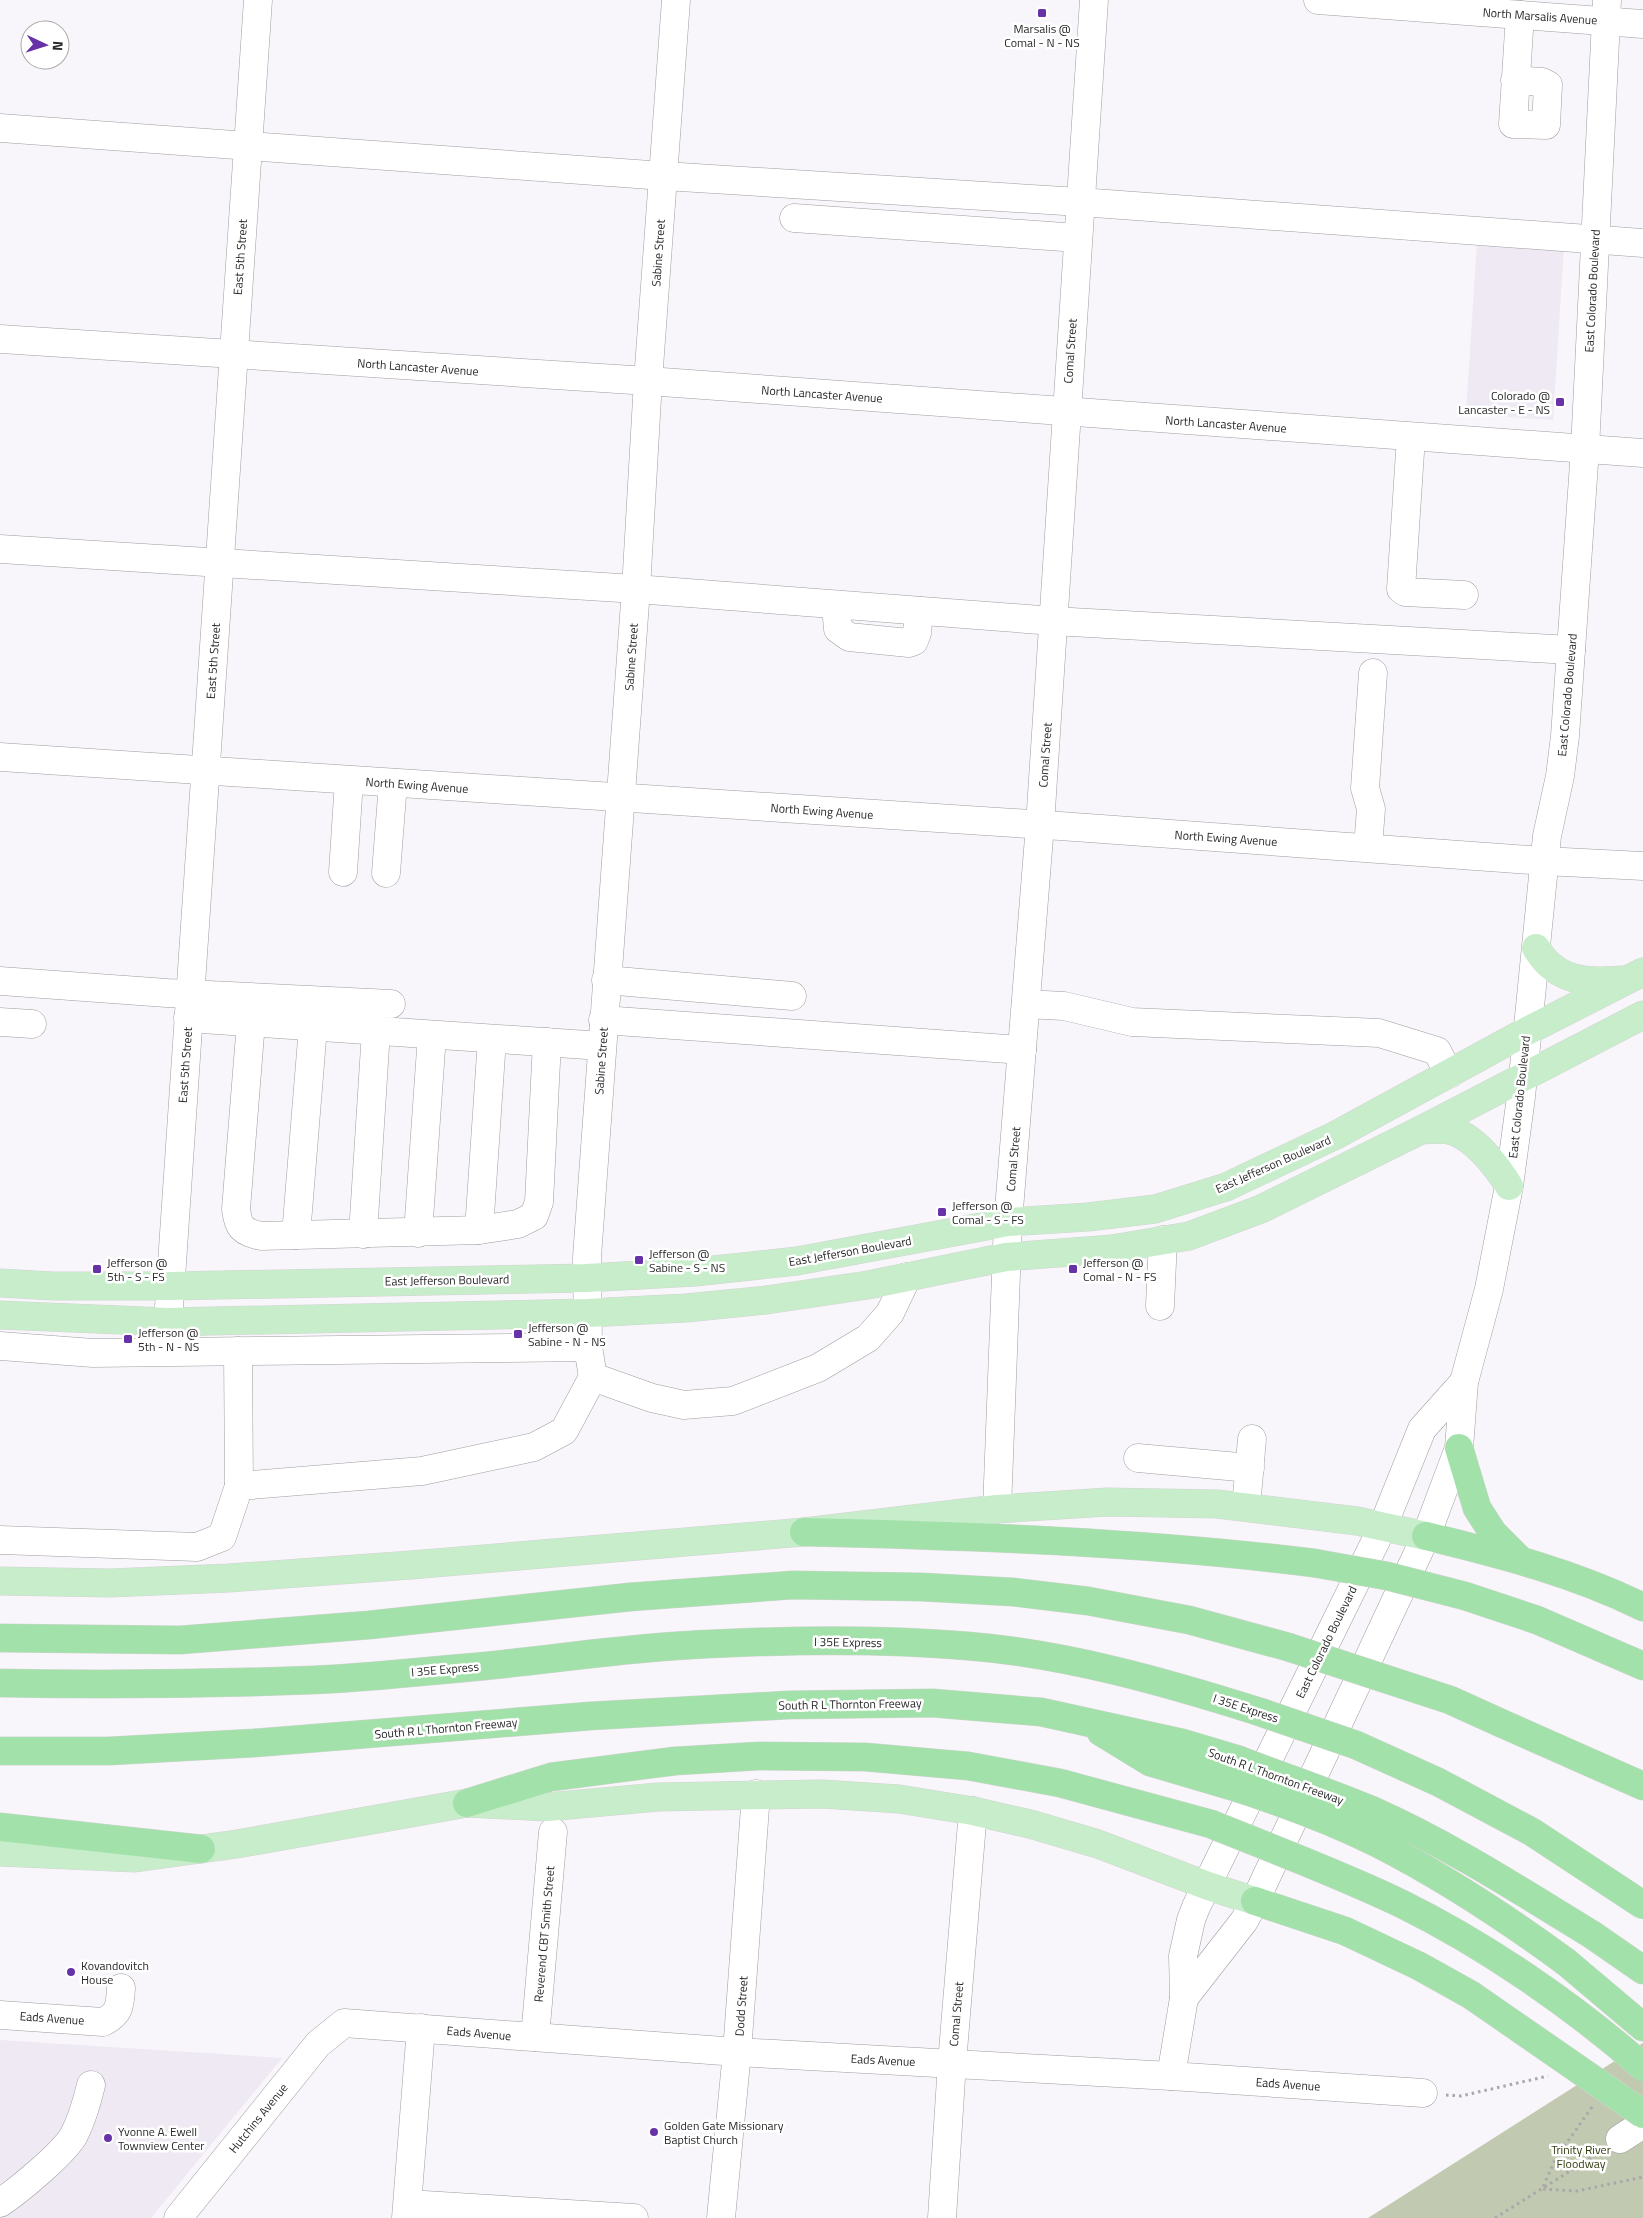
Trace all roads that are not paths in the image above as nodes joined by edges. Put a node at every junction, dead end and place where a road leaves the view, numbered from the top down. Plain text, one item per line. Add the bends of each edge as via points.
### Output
1 (258, 0) edge
2 (676, 0) edge
3 (1094, 0) edge
4 (1318, 0) edge
5 (1484, 6) edge
6 (1606, 10) edge
7 (1520, 15) junction
8 (1643, 24) edge
9 (1515, 80) dead end
10 (0, 128) edge
11 (248, 146) junction
12 (664, 176) junction
13 (1080, 202) junction
14 (794, 218) dead end
15 (1078, 238) junction
16 (1594, 240) junction
17 (1643, 243) edge
18 (0, 340) edge
19 (233, 356) junction
20 (648, 381) junction
21 (1066, 412) junction
22 (1411, 437) junction
23 (1584, 449) junction
24 (1643, 454) edge
25 (0, 549) edge
26 (219, 564) junction
27 (636, 589) junction
28 (1464, 596) dead end
29 (1053, 620) junction
30 (1572, 650) junction
31 (1373, 673) dead end
32 (0, 757) edge
33 (206, 771) junction
34 (349, 780) junction
35 (393, 783) junction
36 (621, 798) junction
37 (1040, 825) junction
38 (1368, 847) junction
39 (1544, 862) junction
40 (1643, 866) edge
41 (343, 872) dead end
42 (386, 874) dead end
43 (1536, 948) junction
44 (1636, 976) edge
45 (606, 980) junction
46 (0, 981) edge
47 (792, 996) dead end
48 (391, 1004) dead end
49 (1026, 1004) junction
50 (189, 1006) junction
51 (1643, 1016) edge
52 (0, 1022) edge
53 (251, 1022) junction
54 (32, 1024) dead end
55 (313, 1026) junction
56 (376, 1031) junction
57 (1527, 1032) junction
58 (603, 1033) junction
59 (432, 1034) junction
60 (492, 1039) junction
61 (547, 1042) junction
62 (1022, 1050) junction
63 (1449, 1074) junction
64 (1523, 1078) junction
65 (1422, 1130) junction
66 (1509, 1186) junction
67 (1008, 1222) junction
68 (480, 1230) junction
69 (418, 1233) junction
70 (363, 1234) junction
71 (296, 1235) junction
72 (1163, 1240) junction
73 (1006, 1257) junction
74 (907, 1277) junction
75 (586, 1278) junction
76 (0, 1283) edge
77 (170, 1286) junction
78 (1160, 1306) dead end
79 (587, 1313) junction
80 (0, 1315) edge
81 (168, 1322) junction
82 (0, 1346) edge
83 (588, 1347) junction
84 (238, 1351) junction
85 (593, 1377) junction
86 (1464, 1382) junction
87 (1252, 1439) dead end
88 (1459, 1448) junction
89 (1138, 1458) dead end
90 (1250, 1468) junction
91 (239, 1486) junction
92 (1246, 1507) junction
93 (997, 1509) junction
94 (1382, 1526) junction
95 (804, 1532) junction
96 (1426, 1536) junction
97 (0, 1540) edge
98 (1519, 1559) junction
99 (0, 1581) edge
100 (1643, 1607) edge
101 (0, 1638) edge
102 (1643, 1666) edge
103 (0, 1683) edge
104 (1083, 1721) junction
105 (0, 1751) edge
106 (1643, 1786) edge
107 (756, 1794) junction
108 (467, 1803) junction
109 (974, 1811) junction
110 (0, 1827) edge
111 (553, 1832) dead end
112 (201, 1848) junction
113 (0, 1852) edge
114 (1208, 1886) junction
115 (1254, 1901) junction
116 (1643, 1905) edge
117 (1643, 1970) edge
118 (121, 1988) dead end
119 (1184, 1998) junction
120 (0, 2014) edge
121 (344, 2023) joint
122 (1643, 2027) edge
123 (421, 2028) junction
124 (535, 2037) junction
125 (737, 2052) junction
126 (952, 2063) junction
127 (1643, 2067) edge
128 (1172, 2076) junction
129 (92, 2084) dead end
130 (1423, 2093) road end
131 (1643, 2114) edge
132 (1643, 2124) edge
133 (1620, 2139) road end
134 (0, 2203) edge
135 (407, 2211) edge
136 (178, 2218) edge
137 (634, 2218) edge
138 (721, 2218) edge
139 (942, 2218) edge

1 - 11 street, East 5th Street
2 - 12 street, Sabine Street
3 - 13 street, Comal Street
4 - 5 street, North Marsalis Avenue
5 - 7 street, North Marsalis Avenue
6 - 7 street, North Marsalis Avenue
6 - 8 street, North Marsalis Avenue
6 - 16 street, East Colorado Boulevard
7 - 9 street
10 - 11 street
11 - 12 street
11 - 19 street, East 5th Street
12 - 13 street
12 - 20 street, Sabine Street
13 - 15 street, Comal Street
13 - 16 street
14 - 15 street
15 - 21 street, Comal Street
16 - 17 street
16 - 23 street, East Colorado Boulevard
18 - 19 street, North Lancaster Avenue
19 - 20 street, North Lancaster Avenue
19 - 26 street, East 5th Street
20 - 21 street, North Lancaster Avenue
20 - 27 street, Sabine Street
21 - 22 street, North Lancaster Avenue
21 - 29 street, Comal Street
22 - 23 street, North Lancaster Avenue
22 - 28 street via 1401,588 1405,592
23 - 24 street, North Lancaster Avenue
23 - 30 street, East Colorado Boulevard
25 - 26 street
26 - 27 street
26 - 33 street, East 5th Street
27 - 29 street
27 - 36 street, Sabine Street
29 - 30 street
29 - 37 street, Comal Street
30 - 39 street, East Colorado Boulevard via 1560,776
31 - 38 street via 1365,788 1371,809
32 - 33 street, North Ewing Avenue
33 - 34 street, North Ewing Avenue
33 - 50 street, East 5th Street
34 - 35 street, North Ewing Avenue
34 - 41 street
35 - 36 street, North Ewing Avenue
35 - 42 street
36 - 37 street, North Ewing Avenue
36 - 45 street, Sabine Street
37 - 38 street, North Ewing Avenue
37 - 49 street, Comal Street
38 - 39 street, North Ewing Avenue
39 - 40 street, North Ewing Avenue
39 - 43 street, East Colorado Boulevard
43 - 44 main road via 1550,966 1570,977 1598,982
43 - 57 street, East Colorado Boulevard
44 - 57 main road, East Jefferson Boulevard
45 - 47 street
45 - 58 street, Sabine Street
46 - 50 street
48 - 50 street
49 - 62 street, Comal Street
49 - 63 street via 1064,1006 1132,1022 1378,1034 1437,1051
50 - 53 street
50 - 77 street, East 5th Street
51 - 64 main road
52 - 54 street
53 - 55 street
53 - 71 street via 236,1209 238,1224 246,1232 261,1236
55 - 56 street
55 - 71 street
56 - 59 street
56 - 70 street
57 - 63 main road, East Jefferson Boulevard
57 - 64 street, East Colorado Boulevard
58 - 61 street
58 - 62 street
58 - 75 street, Sabine Street
59 - 60 street
59 - 69 street
60 - 61 street
60 - 68 street
61 - 68 street via 539,1202 534,1216 518,1224
62 - 67 street, Comal Street
63 - 67 main road, East Jefferson Boulevard via 1336,1135 1226,1186 1155,1209
64 - 65 main road
64 - 66 street, East Colorado Boulevard
65 - 66 main road via 1449,1130 1465,1136 1498,1167
65 - 72 main road via 1261,1209 1189,1236
66 - 86 street, East Colorado Boulevard via 1489,1289
67 - 73 street, Comal Street
67 - 75 main road, East Jefferson Boulevard via 797,1261 695,1272
68 - 69 street
69 - 70 street
70 - 71 street
72 - 73 main road via 1112,1249
72 - 78 street
73 - 74 main road
73 - 93 street, Comal Street
74 - 79 main road via 766,1300
74 - 85 street via 890,1313 868,1338 818,1368 733,1401 684,1405 652,1398
75 - 77 main road, East Jefferson Boulevard
75 - 79 street, Sabine Street
76 - 77 main road, East Jefferson Boulevard
77 - 81 street, East 5th Street
79 - 81 main road
79 - 83 street, Sabine Street
80 - 81 main road
82 - 84 street via 93,1353
83 - 84 street
83 - 85 street, Sabine Street
84 - 91 street
85 - 91 street via 564,1431 534,1447 422,1471
86 - 88 street, East Colorado Boulevard
86 - 94 street, East Colorado Boulevard via 1422,1429
87 - 90 street
88 - 96 street, East Colorado Boulevard
88 - 98 highway via 1477,1508 1493,1534
89 - 90 street
90 - 92 street
91 - 97 street via 222,1537 197,1547
92 - 93 main road via 1108,1502
92 - 94 main road
93 - 95 main road
94 - 96 main road
94 - 114 street, East Colorado Boulevard
95 - 99 main road via 229,1578 110,1583
95 - 102 highway, bridge via 1038,1540 1240,1554 1314,1563 1387,1576 1465,1596 1537,1620
96 - 98 highway
96 - 115 street, East Colorado Boulevard
98 - 100 highway
101 - 106 highway, bridge via 180,1640 370,1625 630,1597 794,1585 1013,1592 1088,1601 1189,1620 1288,1647 1450,1700
103 - 116 highway, I 35E Express, bridge via 142,1685 316,1680 673,1646 804,1642 909,1642 1051,1657 1203,1694 1356,1745 1438,1782 1532,1832
104 - 105 highway, South R L Thornton Freeway via 1041,1712 932,1703 788,1704 590,1716 254,1744
104 - 117 highway, South R L Thornton Freeway, bridge via 1182,1743 1239,1760 1371,1810 1490,1872
104 - 122 highway, bridge via 1150,1762 1315,1815 1452,1884 1566,1962
107 - 108 main road via 658,1797 547,1807
107 - 109 main road via 890,1798
107 - 125 street, Dodd Street
108 - 112 main road
108 - 127 highway, bridge via 550,1777 675,1761 759,1756 865,1756 968,1766 1060,1782 1211,1824 1354,1882 1430,1919 1570,2007
109 - 114 main road via 1098,1844
109 - 126 street, Comal Street
110 - 112 highway
111 - 124 street, Reverend CBT Smith Street
112 - 113 main road via 134,1858
114 - 115 main road
114 - 119 street, East Colorado Boulevard via 1191,1920 1183,1956
115 - 119 street, East Colorado Boulevard via 1244,1921
115 - 131 highway, bridge via 1345,1930 1419,1966 1471,1995
118 - 120 street, Eads Avenue via 120,2005 113,2017 103,2022
119 - 128 street, East Colorado Boulevard
121 - 123 street, Eads Avenue
121 - 136 street, Hutchins Avenue via 318,2044
123 - 124 street, Eads Avenue
123 - 135 street
124 - 125 street, Eads Avenue
125 - 126 street, Eads Avenue
125 - 138 street, Dodd Street
126 - 128 street, Eads Avenue
126 - 139 street, Comal Street
128 - 130 street, Eads Avenue
129 - 134 street via 73,2137 46,2166
132 - 133 street
135 - 137 street

